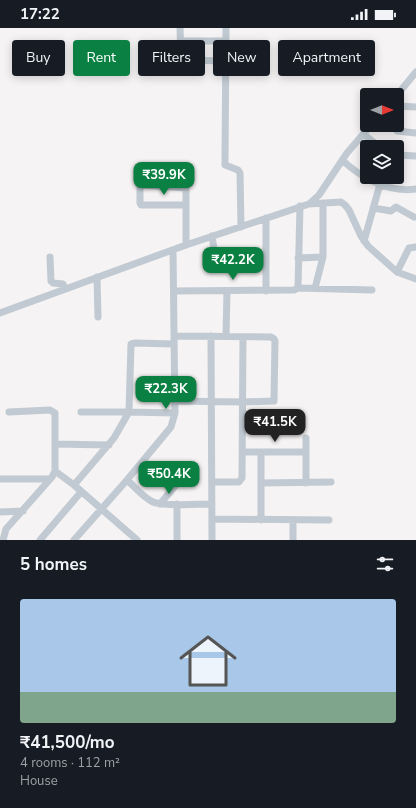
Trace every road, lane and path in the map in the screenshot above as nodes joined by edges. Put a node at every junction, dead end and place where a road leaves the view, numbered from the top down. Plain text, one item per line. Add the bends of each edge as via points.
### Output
1 (180, 28) edge
2 (226, 28) edge
3 (180, 40) edge
4 (226, 40) edge
5 (416, 72) edge
6 (226, 76) edge
7 (403, 88) edge
8 (404, 106) edge
9 (416, 107) edge
10 (404, 132) edge
11 (416, 133) edge
12 (363, 134) joint
13 (371, 140) edge
14 (404, 155) edge
15 (416, 156) edge
16 (342, 160) junction
17 (380, 185) junction
18 (416, 189) edge
19 (323, 203) junction
20 (309, 204) junction
21 (186, 205) junction
22 (300, 206) junction
23 (373, 208) junction
24 (414, 217) dead end
25 (266, 218) junction
26 (241, 227) junction
27 (212, 236) junction
28 (364, 241) junction
29 (186, 245) junction
30 (416, 247) edge
31 (173, 250) junction
32 (50, 257) dead end
33 (323, 257) junction
34 (266, 258) junction
35 (298, 258) junction
36 (397, 272) junction
37 (97, 277) junction
38 (416, 279) edge
39 (298, 288) junction
40 (315, 288) junction
41 (65, 289) junction
42 (372, 290) dead end
43 (174, 291) junction
44 (227, 291) junction
45 (266, 292) junction
46 (0, 313) edge
47 (98, 317) dead end
48 (211, 336) junction
49 (226, 336) junction
50 (243, 337) junction
51 (174, 340) junction
52 (175, 401) junction
53 (211, 401) junction
54 (243, 402) junction
55 (9, 412) dead end
56 (81, 412) dead end
57 (129, 412) junction
58 (175, 413) junction
59 (306, 438) dead end
60 (55, 444) junction
61 (108, 445) junction
62 (243, 452) junction
63 (261, 452) junction
64 (306, 452) junction
65 (191, 466) dead end
66 (55, 471) junction
67 (0, 479) edge
68 (50, 479) junction
69 (127, 480) junction
70 (212, 482) junction
71 (331, 482) dead end
72 (261, 483) junction
73 (306, 483) junction
74 (74, 485) junction
75 (81, 492) junction
76 (160, 504) junction
77 (177, 504) junction
78 (212, 504) junction
79 (101, 508) junction
80 (22, 511) junction
81 (0, 512) edge
82 (212, 519) junction
83 (261, 520) junction
84 (293, 520) junction
85 (328, 520) dead end
86 (128, 537) edge
87 (3, 540) edge
88 (40, 540) edge
89 (74, 540) edge
90 (137, 540) edge
91 (177, 540) edge
92 (212, 540) edge
93 (293, 540) edge

1 - 3 street
2 - 4 street
5 - 7 street
6 - 26 street via 224,161 240,173
8 - 9 street
10 - 11 street
12 - 13 street
12 - 16 street
14 - 15 street
16 - 17 street via 363,177
16 - 20 street
17 - 18 street via 401,190
17 - 23 street
19 - 20 street
19 - 28 street via 341,202 345,205
19 - 33 street
20 - 22 street
21 - 21 street via 141,205 140,186 186,188
21 - 29 street
22 - 25 street
22 - 35 street
23 - 24 street via 391,211 396,207
23 - 28 street
25 - 26 street
25 - 34 street
26 - 27 street
27 - 29 street
27 - 34 street via 215,256
28 - 36 street
29 - 31 street
30 - 36 street via 409,248
31 - 37 street
31 - 43 street
32 - 41 street via 51,281 64,284
33 - 35 street
33 - 40 street
34 - 45 street
35 - 39 street
36 - 38 street
37 - 41 street
37 - 47 street
39 - 40 street
39 - 45 street
40 - 42 street
41 - 46 street
43 - 44 street
43 - 51 street
44 - 45 street
44 - 49 street
48 - 49 street
48 - 51 street
48 - 53 street
49 - 50 street
50 - 54 street
50 - 54 street via 271,337 275,341 274,402
51 - 52 street
51 - 57 street via 131,344
52 - 53 street
52 - 58 street
53 - 54 street
53 - 70 street
54 - 62 street
55 - 60 street via 53,412 56,416
56 - 57 street
57 - 58 street
57 - 61 street
58 - 69 street via 171,427
59 - 64 street
60 - 61 street
60 - 66 street
61 - 74 street
62 - 63 street
62 - 70 street via 241,481
63 - 64 street
63 - 72 street
64 - 73 street
65 - 76 street
66 - 68 street
66 - 74 street
67 - 68 street
68 - 80 street
69 - 76 street via 148,499
69 - 79 street
70 - 78 street
71 - 73 street
72 - 73 street
72 - 83 street
74 - 75 street
75 - 79 street
75 - 88 street
76 - 77 street
77 - 78 street
77 - 91 street
78 - 82 street
79 - 86 street
79 - 89 street
80 - 81 street
80 - 87 street via 6,529
82 - 83 street
82 - 92 street
83 - 84 street
84 - 85 street
84 - 93 street
86 - 90 street

